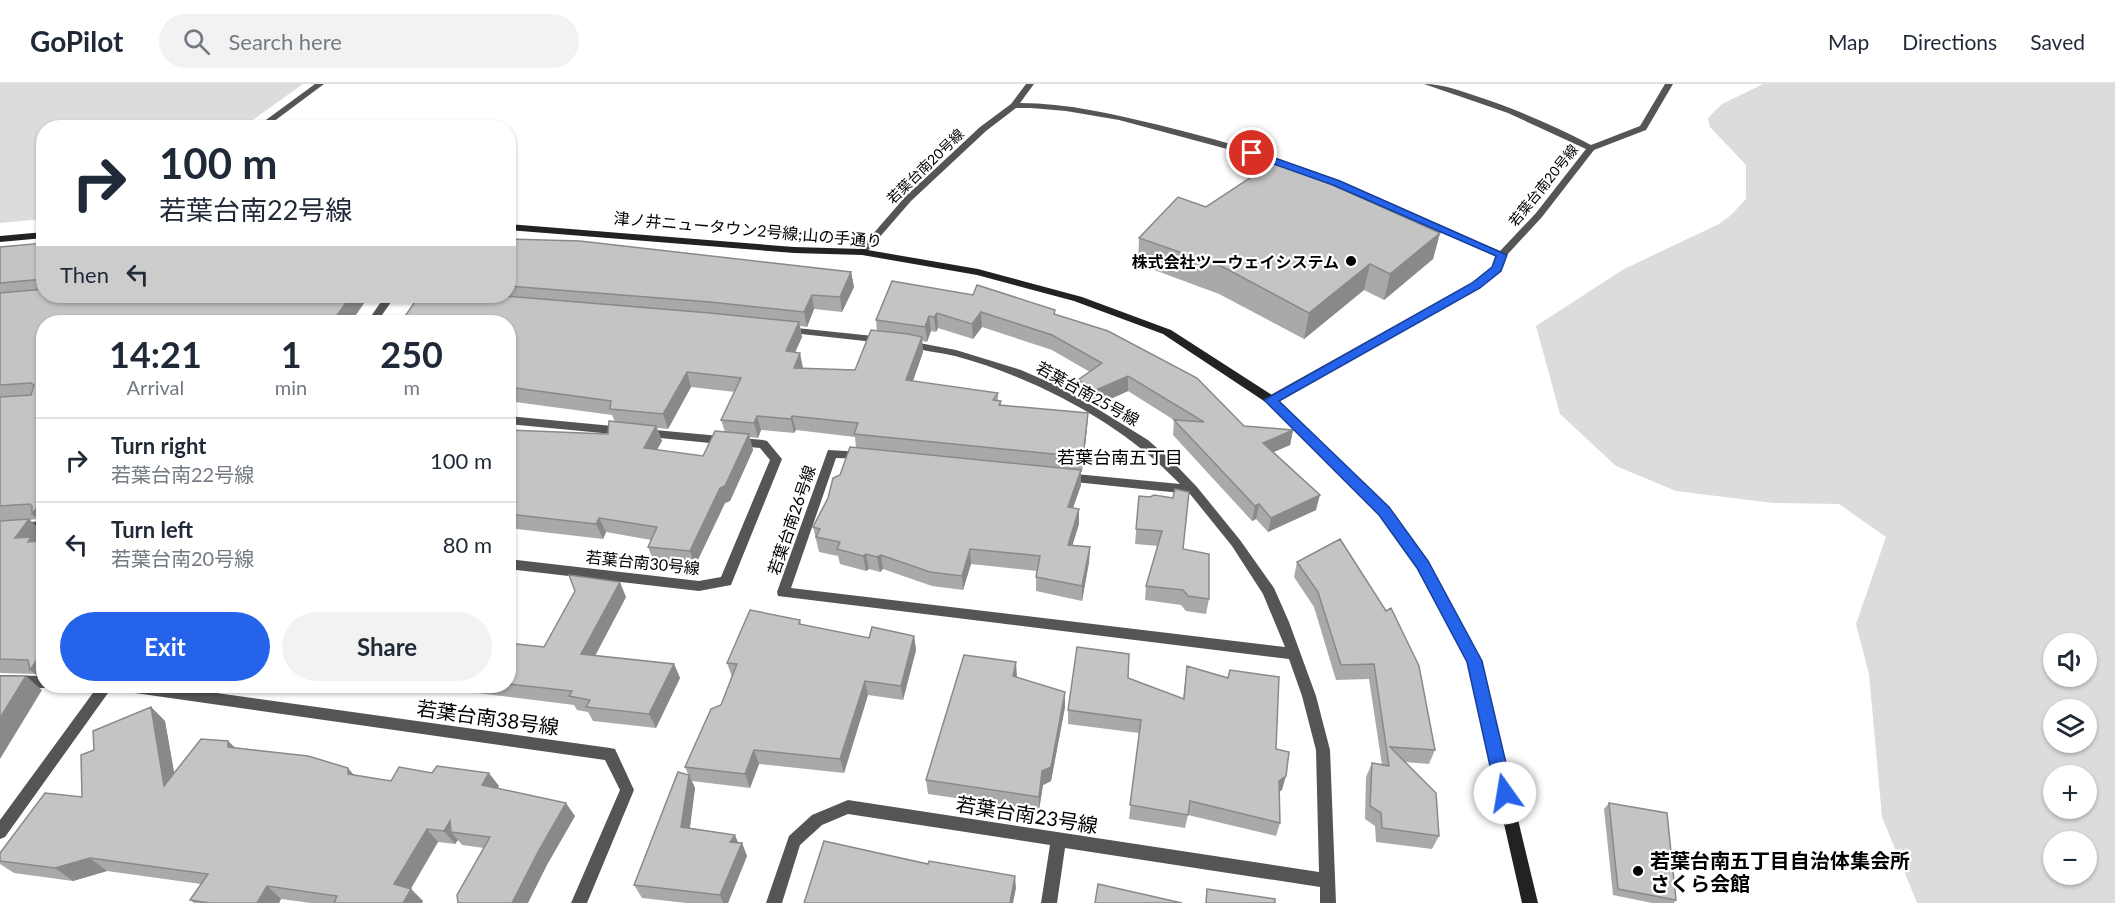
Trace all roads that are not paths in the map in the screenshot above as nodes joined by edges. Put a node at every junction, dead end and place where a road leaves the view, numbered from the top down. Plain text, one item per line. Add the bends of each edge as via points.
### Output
1 (320, 84) edge
2 (1030, 84) edge
3 (1428, 84) edge
4 (1669, 84) edge
5 (1014, 105) junction
6 (270, 120) edge
7 (1591, 148) junction
8 (516, 229) edge
9 (36, 236) edge
10 (0, 239) edge
11 (862, 252) junction
12 (1502, 255) junction
13 (771, 328) edge
14 (1271, 400) junction
15 (516, 421) edge
16 (879, 458) edge
17 (1053, 476) edge
18 (1193, 490) junction
19 (36, 527) edge
20 (0, 529) edge
21 (516, 565) edge
22 (1293, 654) junction
23 (0, 681) edge
24 (36, 682) edge
25 (101, 693) edge
26 (178, 693) edge
27 (0, 832) edge
28 (1059, 840) junction
29 (1327, 881) junction
30 (579, 903) edge
31 (774, 903) edge
32 (1049, 903) edge
33 (1328, 903) edge
34 (1530, 903) edge

1 - 6 street
2 - 5 street, 若葉台南20号線
3 - 7 street, 若葉台南20号線 via 1466,91
4 - 7 street via 1643,128
5 - 11 street, 若葉台南20号線 via 908,199
5 - 12 street via 1120,118 1270,158
7 - 12 street, 若葉台南20号線
8 - 11 street, 津ノ井ニュータウン2号線;山の手通り
9 - 10 street
11 - 14 street, 津ノ井ニュータウン2号線;山の手通り via 978,272 1078,299 1167,332
12 - 14 street, 若葉台南20号線 via 1497,269 1476,285
13 - 18 street, 若葉台南25号線 via 910,344 956,353 1017,373 1056,390 1144,443
14 - 34 street, 津ノ井ニュータウン2号線;山の手通り via 1384,511 1423,564 1474,661
15 - 21 street, 若葉台南30号線 via 763,444 776,459 726,581 699,586
16 - 22 street, 若葉台南26号線 via 832,453 783,592
17 - 18 street
18 - 22 street, 若葉台南25号線 via 1269,592
19 - 20 street
22 - 29 street, 若葉台南25号線 via 1323,750
23 - 24 street
25 - 27 street
26 - 30 street, 若葉台南38号線 via 610,754 627,790
28 - 29 street, 若葉台南23号線
28 - 31 street, 若葉台南23号線 via 848,807 817,820 794,841
28 - 32 street
29 - 33 street, 若葉台南25号線

